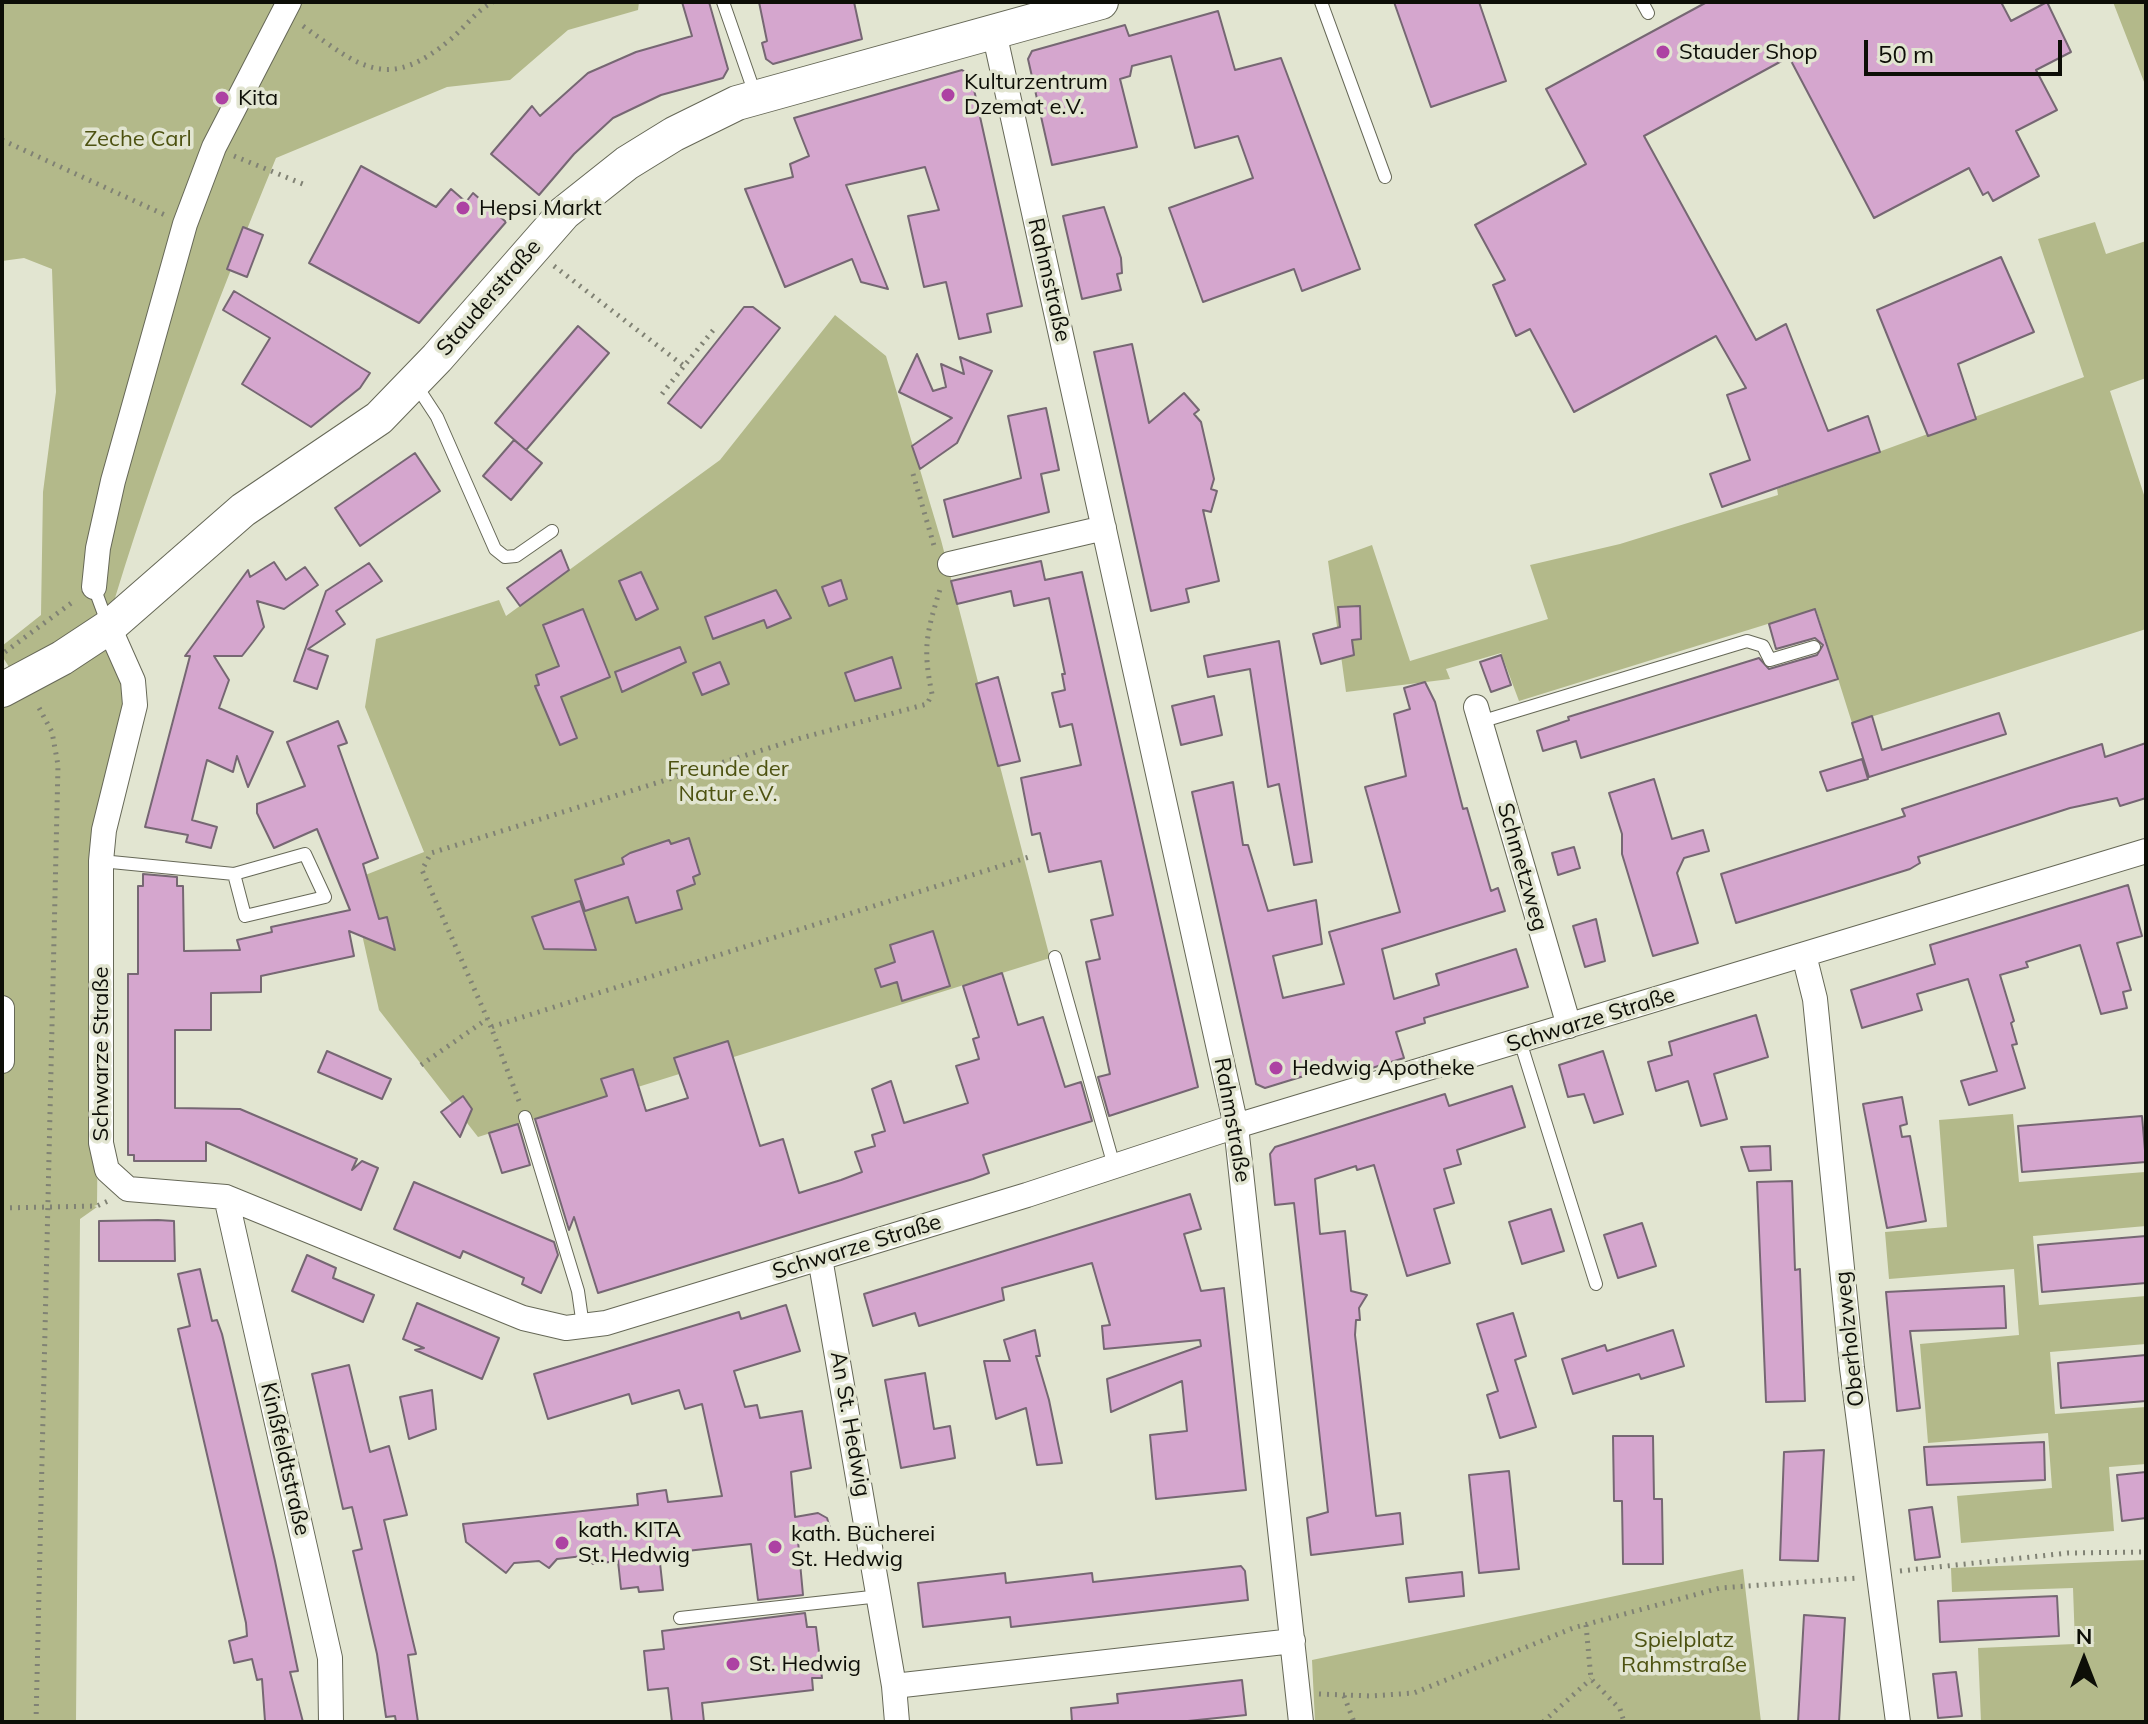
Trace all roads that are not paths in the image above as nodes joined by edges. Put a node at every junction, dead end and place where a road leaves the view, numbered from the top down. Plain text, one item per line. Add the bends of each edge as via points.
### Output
1 (723, 2) edge
2 (1101, 2) edge
3 (1321, 2) edge
4 (287, 5) edge
5 (1052, 9) edge
6 (994, 32) junction
7 (757, 97) junction
8 (1385, 177) dead end
9 (414, 382) junction
10 (1104, 528) junction
11 (552, 531) dead end
12 (944, 568) road end
13 (94, 587) joint
14 (109, 627) junction
15 (1814, 647) dead end
16 (12, 686) edge
17 (1478, 715) joint
18 (2146, 851) edge
19 (101, 861) junction
20 (234, 874) junction
21 (1804, 955) junction
22 (1055, 957) dead end
23 (2, 1008) edge
24 (1569, 1026) junction
25 (1520, 1041) junction
26 (2, 1061) edge
27 (525, 1117) road end
28 (1236, 1126) junction
29 (1114, 1166) junction
30 (226, 1197) junction
31 (820, 1258) junction
32 (1596, 1284) dead end
33 (583, 1326) junction
34 (880, 1596) junction
35 (680, 1618) dead end
36 (1293, 1641) junction
37 (894, 1686) junction
38 (331, 1722) edge
39 (897, 1722) edge
40 (1301, 1722) edge
41 (1898, 1722) edge

1 - 7 lane
2 - 5 main road, Stauderstraße
3 - 8 lane
4 - 13 street via 214,147 185,224 113,481
5 - 6 main road, Stauderstraße
6 - 7 main road, Stauderstraße
6 - 10 street, Rahmstraße
7 - 9 main road, Stauderstraße via 674,134 564,213
9 - 11 lane via 437,417 495,549 505,557 516,556
9 - 14 main road, Stauderstraße via 379,418 243,510
10 - 12 street
10 - 28 street, Rahmstraße
13 - 14 lane
14 - 16 main road, Stauderstraße
14 - 19 street, Schwarze Straße via 133,681 135,705
15 - 17 lane via 1770,660 1763,646 1747,641
17 - 24 street, Schmetzweg
18 - 21 street, Schwarze Straße
19 - 20 lane
19 - 30 street, Schwarze Straße via 102,1157 115,1181 128,1189
20 - 20 lane via 245,916 325,897 305,854
21 - 24 street, Schwarze Straße
21 - 41 street, Oberholzweg via 1815,999 1852,1368
22 - 29 lane
23 - 26 street
24 - 25 street, Schwarze Straße
25 - 28 street, Schwarze Straße
25 - 32 lane
27 - 33 lane via 578,1291
28 - 29 street, Schwarze Straße
28 - 36 street, Rahmstraße
29 - 31 street, Schwarze Straße
30 - 33 street, Schwarze Straße via 523,1318 566,1328
30 - 38 street, Kinßfeldtstraße via 330,1658
31 - 33 street, Schwarze Straße
31 - 34 street, An St. Hedwig
34 - 35 lane
34 - 37 street, An St. Hedwig
36 - 37 street
36 - 40 street, Rahmstraße
37 - 39 street, An St. Hedwig

